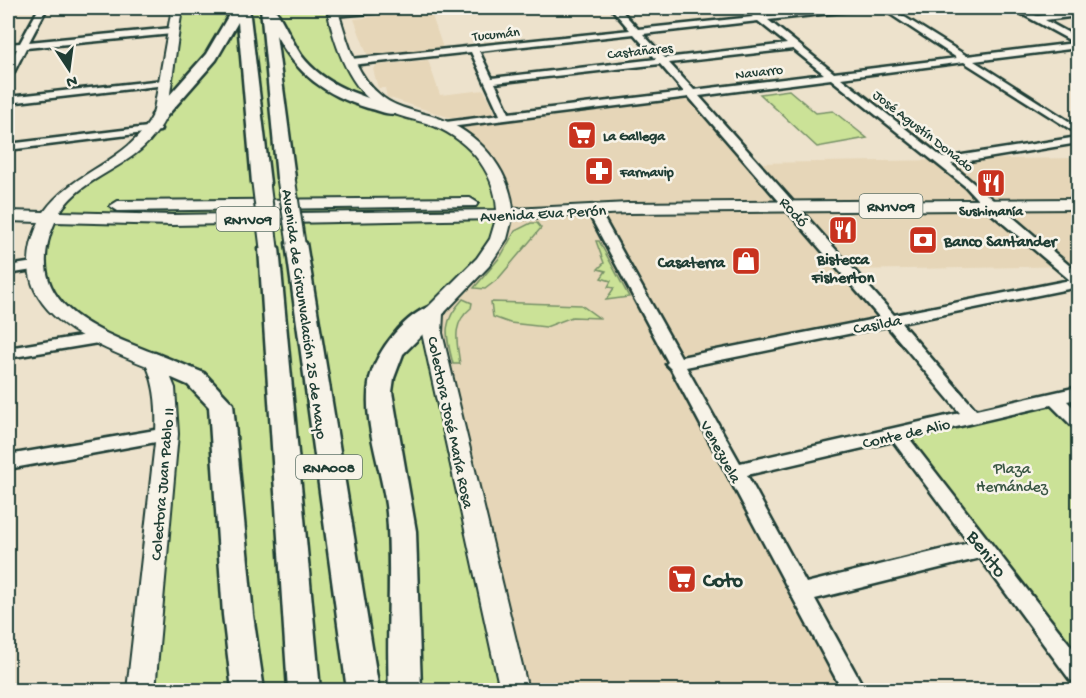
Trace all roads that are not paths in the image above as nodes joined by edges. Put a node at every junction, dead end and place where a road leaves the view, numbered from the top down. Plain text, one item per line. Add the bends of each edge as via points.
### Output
1 (43, 8) edge
2 (177, 8) edge
3 (241, 8) edge
4 (268, 8) edge
5 (407, 8) edge
6 (615, 8) edge
7 (747, 8) edge
8 (859, 8) edge
9 (885, 8) edge
10 (1015, 8) edge
11 (333, 11) edge
12 (1078, 14) edge
13 (760, 18) junction
14 (1036, 19) junction
15 (172, 31) junction
16 (636, 32) junction
17 (1078, 43) edge
18 (21, 45) junction
19 (794, 46) junction
20 (8, 47) edge
21 (474, 49) junction
22 (966, 59) junction
23 (663, 61) junction
24 (351, 62) junction
25 (8, 74) edge
26 (830, 76) junction
27 (489, 81) junction
28 (163, 83) junction
29 (691, 93) junction
30 (8, 100) edge
31 (394, 110) junction
32 (506, 117) junction
33 (158, 122) junction
34 (442, 125) junction
35 (1078, 131) edge
36 (1078, 140) edge
37 (8, 147) edge
38 (942, 162) junction
39 (1078, 195) edge
40 (985, 201) junction
41 (789, 203) junction
42 (1078, 204) edge
43 (8, 207) edge
44 (504, 208) junction
45 (593, 210) junction
46 (53, 212) junction
47 (8, 216) edge
48 (34, 266) junction
49 (8, 270) edge
50 (1078, 281) edge
51 (434, 312) junction
52 (890, 321) junction
53 (99, 338) junction
54 (8, 353) edge
55 (155, 361) junction
56 (674, 364) junction
57 (1078, 393) edge
58 (1054, 398) junction
59 (973, 417) junction
60 (1078, 422) edge
61 (167, 434) junction
62 (897, 434) junction
63 (8, 462) edge
64 (734, 471) junction
65 (984, 548) junction
66 (801, 594) junction
67 (1078, 672) edge
68 (141, 690) edge
69 (248, 690) edge
70 (304, 690) edge
71 (363, 690) edge
72 (405, 690) edge
73 (514, 690) edge
74 (854, 690) edge

1 - 18 street
2 - 15 main road
3 - 33 highway via 221,44 171,98
3 - 70 highway, Avenida de Circunvalación 25 de Mayo / RNA008, bridge via 269,248
4 - 31 highway via 298,61 317,80
4 - 71 highway, Avenida de Circunvalación 25 de Mayo / RNA008, bridge via 286,178
5 - 11 street
6 - 16 street, Rodó
7 - 13 street, José Agustín Donado
8 - 13 street, Tucumán
9 - 22 street
10 - 14 street
11 - 24 main road
12 - 14 street
13 - 16 street, Tucumán
13 - 19 street, José Agustín Donado
14 - 17 street
15 - 18 street
15 - 28 main road
16 - 21 street, Tucumán
16 - 23 street, Rodó
17 - 22 street, Navarro
18 - 20 street
18 - 25 street
19 - 23 street, Castañares
19 - 26 street, José Agustín Donado
21 - 24 street, Tucumán
21 - 27 street
22 - 26 street, Navarro
22 - 35 street
23 - 27 street, Castañares
23 - 29 street, Rodó
24 - 31 main road via 363,85
26 - 29 street, Navarro
26 - 38 street, José Agustín Donado
27 - 32 street
28 - 30 street
28 - 33 main road
29 - 32 street, Navarro
29 - 41 street, Rodó
31 - 34 main road
32 - 34 street, Navarro
33 - 37 street
33 - 46 main road via 140,146 74,189
34 - 44 main road via 470,141 490,162 498,176
36 - 38 street
38 - 40 street, José Agustín Donado
39 - 40 main road, Avenida Eva Perón / RN1V09
40 - 41 main road, Avenida Eva Perón / RN1V09
40 - 42 main road, Avenida Eva Perón / RN1V09
40 - 50 street, José Agustín Donado
41 - 44 main road, Avenida Eva Perón / RN1V09
41 - 45 main road, Avenida Eva Perón / RN1V09
41 - 52 street, Rodó
43 - 46 main road, Avenida Eva Perón
44 - 45 main road, Avenida Eva Perón / RN1V09
44 - 46 main road, Avenida Eva Perón / RN1V09 via 173,220
44 - 51 main road, Colectora José María Rosa via 503,229 483,262
45 - 56 street, Venezuela
46 - 47 main road, Avenida Eva Perón
46 - 48 main road
48 - 49 street
48 - 53 main road via 37,283 55,310
50 - 52 street, Casilda
51 - 72 highway via 409,331 392,352 382,378 381,399 400,509
51 - 73 main road, Colectora José María Rosa via 436,362
52 - 56 street, Casilda
52 - 59 street, Rodó
53 - 54 street
53 - 55 main road
55 - 61 main road, Colectora Juan Pablo II via 168,402
55 - 69 highway via 196,379 221,404
56 - 64 street, Venezuela
57 - 58 street, Conte de Alio
58 - 59 street, Conte de Alio
58 - 60 street
59 - 62 street, Conte de Alio
61 - 63 street
61 - 68 main road, Colectora Juan Pablo II
62 - 64 street, Conte de Alio
62 - 65 street, Benito
64 - 66 street, Venezuela
65 - 66 street
65 - 67 street, Benito
66 - 74 street, Venezuela

